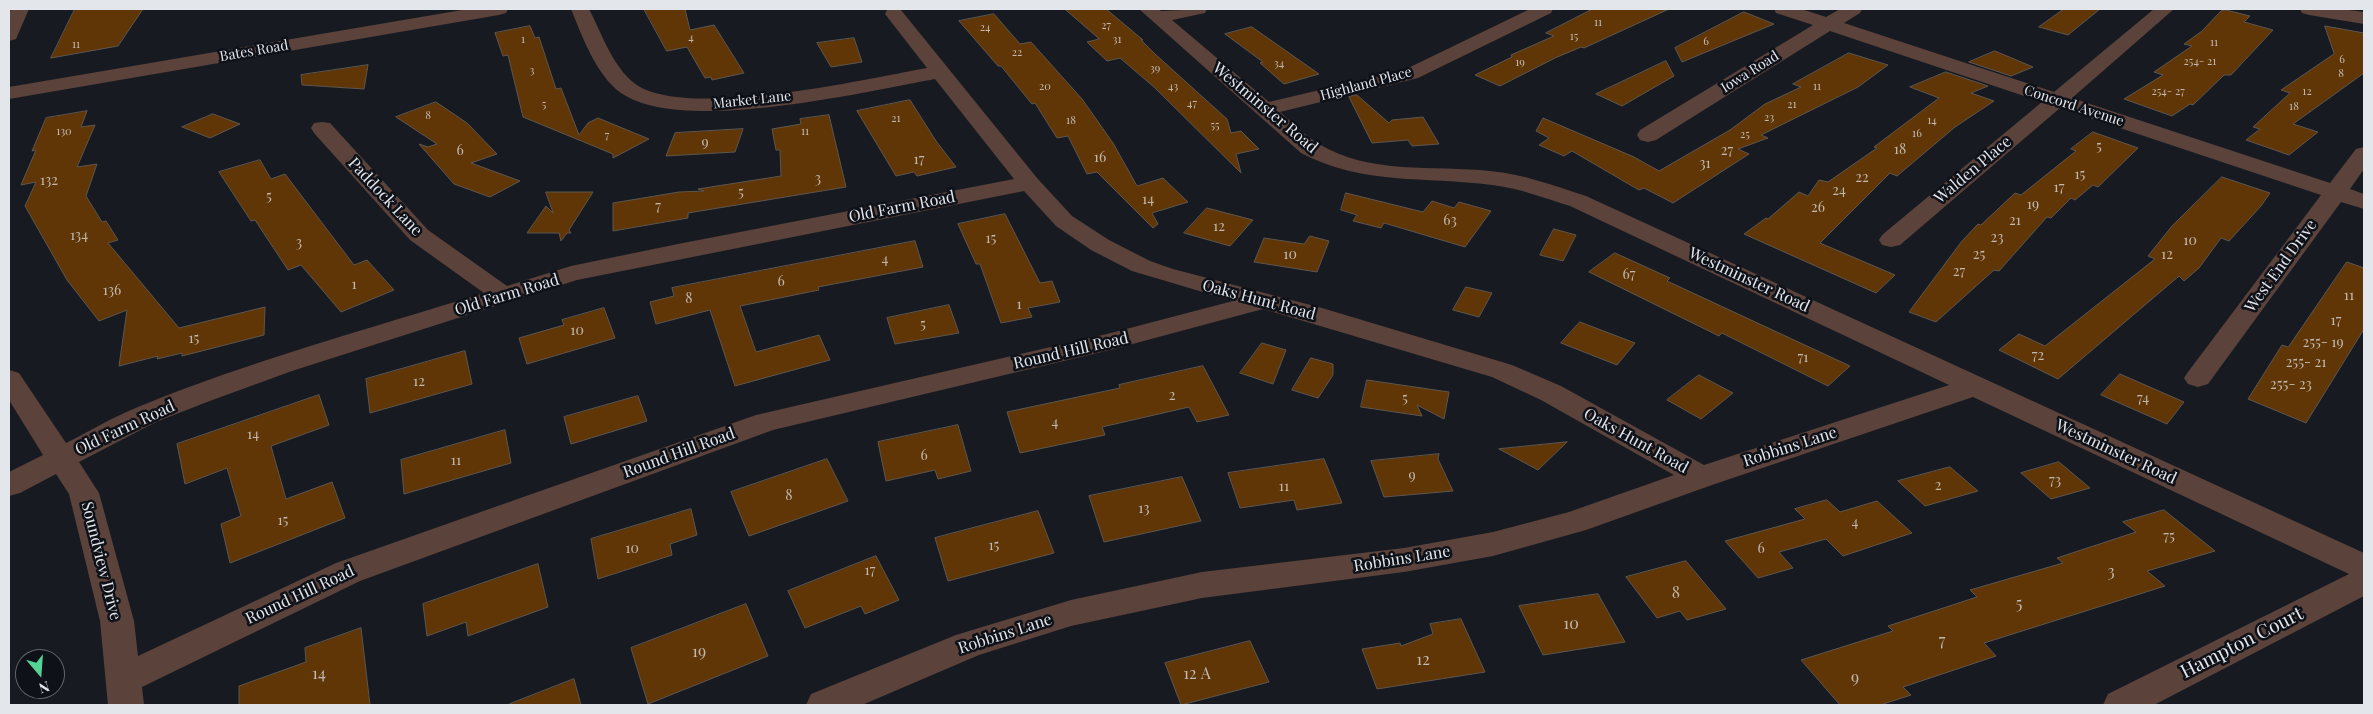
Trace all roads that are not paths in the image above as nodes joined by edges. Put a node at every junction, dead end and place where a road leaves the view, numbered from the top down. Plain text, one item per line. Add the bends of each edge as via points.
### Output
1 (20, 9) edge
2 (499, 9) edge
3 (580, 9) edge
4 (1198, 9) edge
5 (1544, 9) edge
6 (1783, 9) edge
7 (1853, 9) edge
8 (2165, 9) edge
9 (2309, 9) edge
10 (1153, 13) edge
11 (894, 14) dead end
12 (2364, 18) edge
13 (1828, 24) junction
14 (9, 35) edge
15 (940, 72) junction
16 (9, 93) edge
17 (2056, 100) junction
18 (1264, 110) junction
19 (322, 128) dead end
20 (1648, 135) dead end
21 (2364, 154) edge
22 (1029, 183) junction
23 (2335, 192) junction
24 (2364, 202) edge
25 (1891, 240) dead end
26 (503, 295) junction
27 (1261, 301) junction
28 (2198, 378) dead end
29 (9, 379) edge
30 (1975, 386) junction
31 (61, 458) junction
32 (1701, 477) junction
33 (9, 484) edge
34 (2364, 567) edge
35 (2364, 582) edge
36 (124, 693) edge
37 (824, 705) edge
38 (2121, 705) edge

1 - 14 street
2 - 16 street, Bates Road
3 - 15 street, Market Lane via 612,73 629,89 654,100 734,105
4 - 10 street
5 - 18 street, Highland Place via 1411,74
6 - 13 street, Concord Avenue
7 - 13 street, Iowa Road
8 - 17 street, Walden Place
9 - 12 street
10 - 18 street, Westminster Road
11 - 15 street, Oaks Hunt Road
13 - 17 street, Concord Avenue
13 - 20 street, Iowa Road
15 - 22 street, Oaks Hunt Road
17 - 23 street, Concord Avenue
17 - 25 street, Walden Place
18 - 30 street, Westminster Road via 1310,148 1328,159 1354,167 1390,173 1493,178 1534,186 1578,201
19 - 26 street, Paddock Lane via 419,235
21 - 23 street, West End Drive
22 - 26 street, Old Farm Road via 678,251 571,274
22 - 27 street, Oaks Hunt Road via 1064,222 1100,246 1148,268
23 - 24 street, Concord Avenue
23 - 28 street, West End Drive
26 - 31 street, Old Farm Road via 197,394 146,415
27 - 32 street, Oaks Hunt Road via 1502,370 1551,393
27 - 36 street, Round Hill Road via 1110,342 766,422 348,572
29 - 31 street, Soundview Drive
30 - 32 street, Robbins Lane
30 - 34 street, Westminster Road
31 - 33 street, Old Farm Road
31 - 36 street, Soundview Drive via 84,492 117,621
32 - 37 street, Robbins Lane via 1576,522 1493,544 1404,560 1202,585 1071,613 968,645
35 - 38 street, Hampton Court

